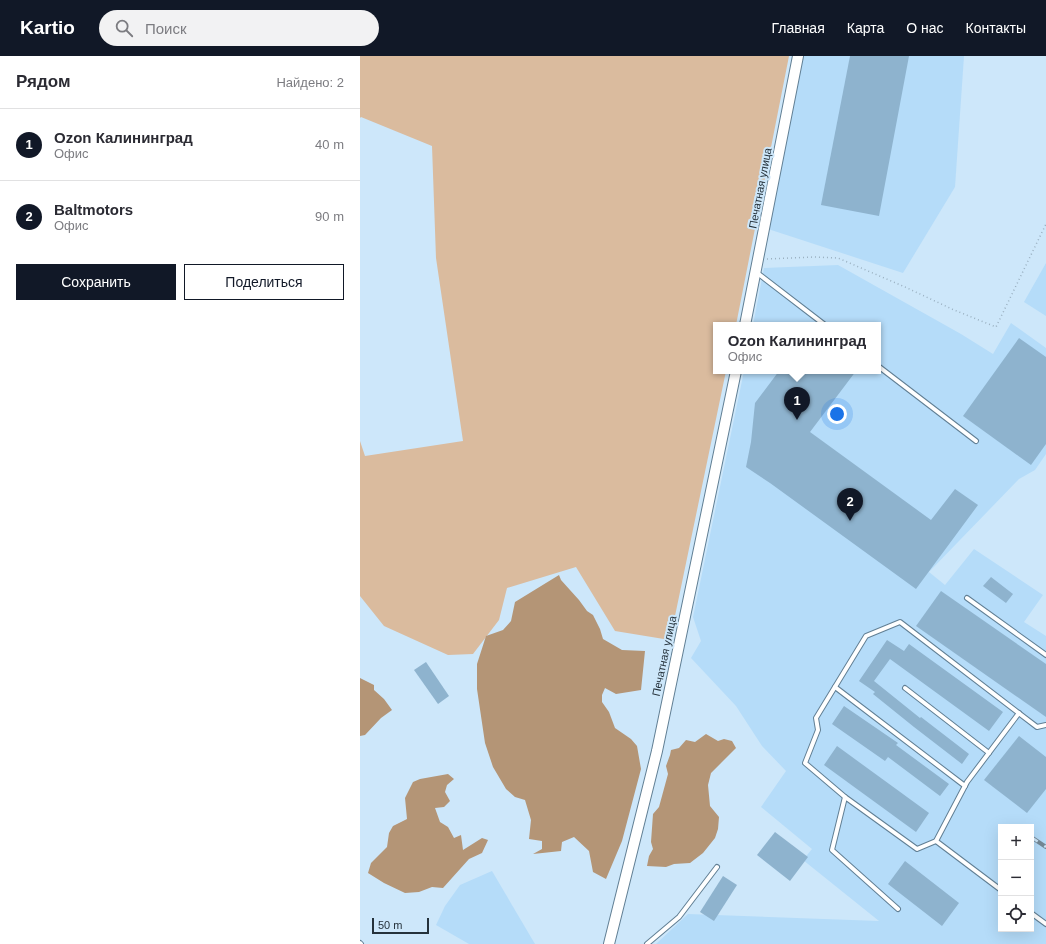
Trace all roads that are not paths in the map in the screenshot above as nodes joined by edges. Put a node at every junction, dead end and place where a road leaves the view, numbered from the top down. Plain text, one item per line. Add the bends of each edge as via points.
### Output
1 (798, 56) edge
2 (756, 272) junction
3 (746, 322) edge
4 (821, 322) edge
5 (881, 368) edge
6 (735, 374) edge
7 (976, 441) dead end
8 (967, 598) dead end
9 (1046, 655) edge
10 (835, 687) junction
11 (905, 688) dead end
12 (1019, 713) junction
13 (1046, 725) edge
14 (989, 753) junction
15 (965, 786) junction
16 (845, 797) junction
17 (936, 841) junction
18 (717, 867) dead end
19 (998, 888) edge
20 (898, 909) dead end
21 (1034, 914) edge
22 (1046, 924) edge
23 (609, 944) edge
24 (647, 944) edge

1 - 2 street, Печатная улица
2 - 3 street, Печатная улица
2 - 4 lane
5 - 7 lane
6 - 23 street, Печатная улица via 656,751
8 - 9 lane
10 - 12 lane via 866,636 900,622
10 - 15 lane
10 - 16 lane via 816,718 818,730 805,763
11 - 14 lane
12 - 13 lane via 1037,727
12 - 14 lane
14 - 15 lane
15 - 17 lane
16 - 17 lane via 917,849
16 - 20 lane via 832,850
17 - 19 lane
18 - 24 lane via 679,917
21 - 22 lane

